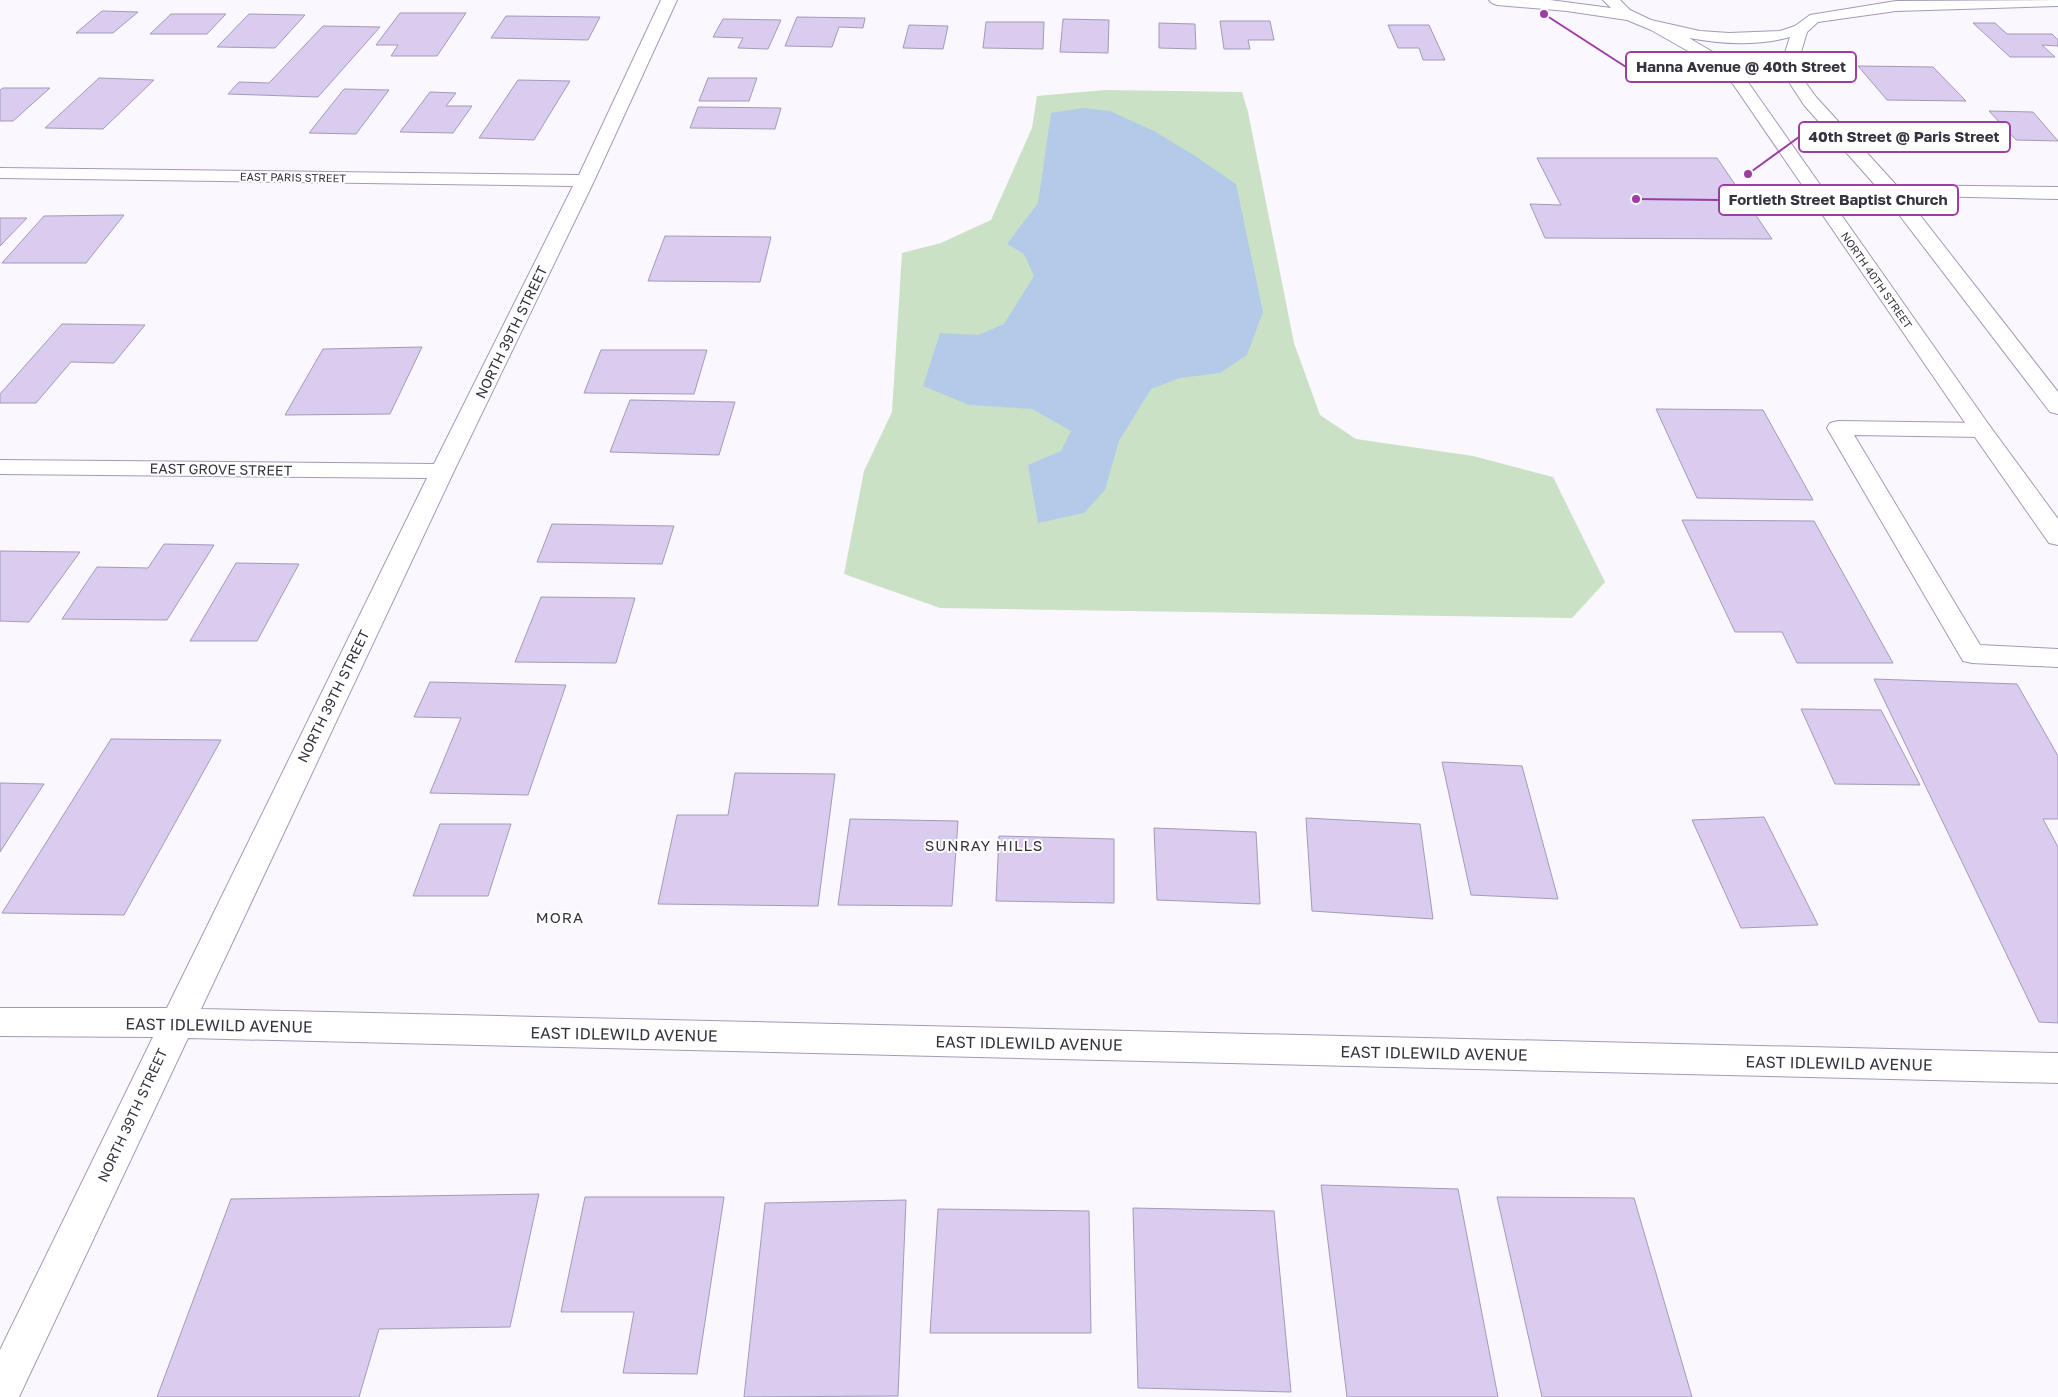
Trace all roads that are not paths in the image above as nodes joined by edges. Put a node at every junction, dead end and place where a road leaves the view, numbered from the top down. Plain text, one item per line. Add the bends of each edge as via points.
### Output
1 (669, 0) edge
2 (1497, 0) edge
3 (1611, 0) edge
4 (1811, 0) edge
5 (2000, 0) edge
6 (2016, 1) edge
7 (2058, 1) edge
8 (1632, 16) junction
9 (1815, 18) junction
10 (1654, 25) junction
11 (1800, 30) junction
12 (0, 173) edge
13 (585, 181) junction
14 (1891, 191) junction
15 (2058, 193) edge
16 (2058, 407) edge
17 (1981, 430) junction
18 (0, 466) edge
19 (442, 470) junction
20 (2058, 537) edge
21 (2058, 658) edge
22 (0, 1022) edge
23 (176, 1023) junction
24 (2058, 1068) edge
25 (0, 1393) edge

1 - 13 street, NORTH 39TH STREET
2 - 8 street
3 - 8 street
4 - 9 street via 1816,8
5 - 6 street
6 - 7 street
6 - 9 street via 1896,6
8 - 10 street
9 - 11 street
10 - 11 street via 1681,33 1742,39 1772,37
10 - 17 street, NORTH 40TH STREET via 1717,61 1739,81
11 - 14 street via 1790,62 1797,82 1810,101
12 - 13 street, EAST PARIS STREET
13 - 19 street, NORTH 39TH STREET
14 - 15 street
14 - 16 street
17 - 20 street, NORTH 40TH STREET
17 - 21 street via 1838,428 1972,654
18 - 19 street, EAST GROVE STREET
19 - 23 street, NORTH 39TH STREET
22 - 23 street, EAST IDLEWILD AVENUE
23 - 24 street, EAST IDLEWILD AVENUE
23 - 25 street, NORTH 39TH STREET

